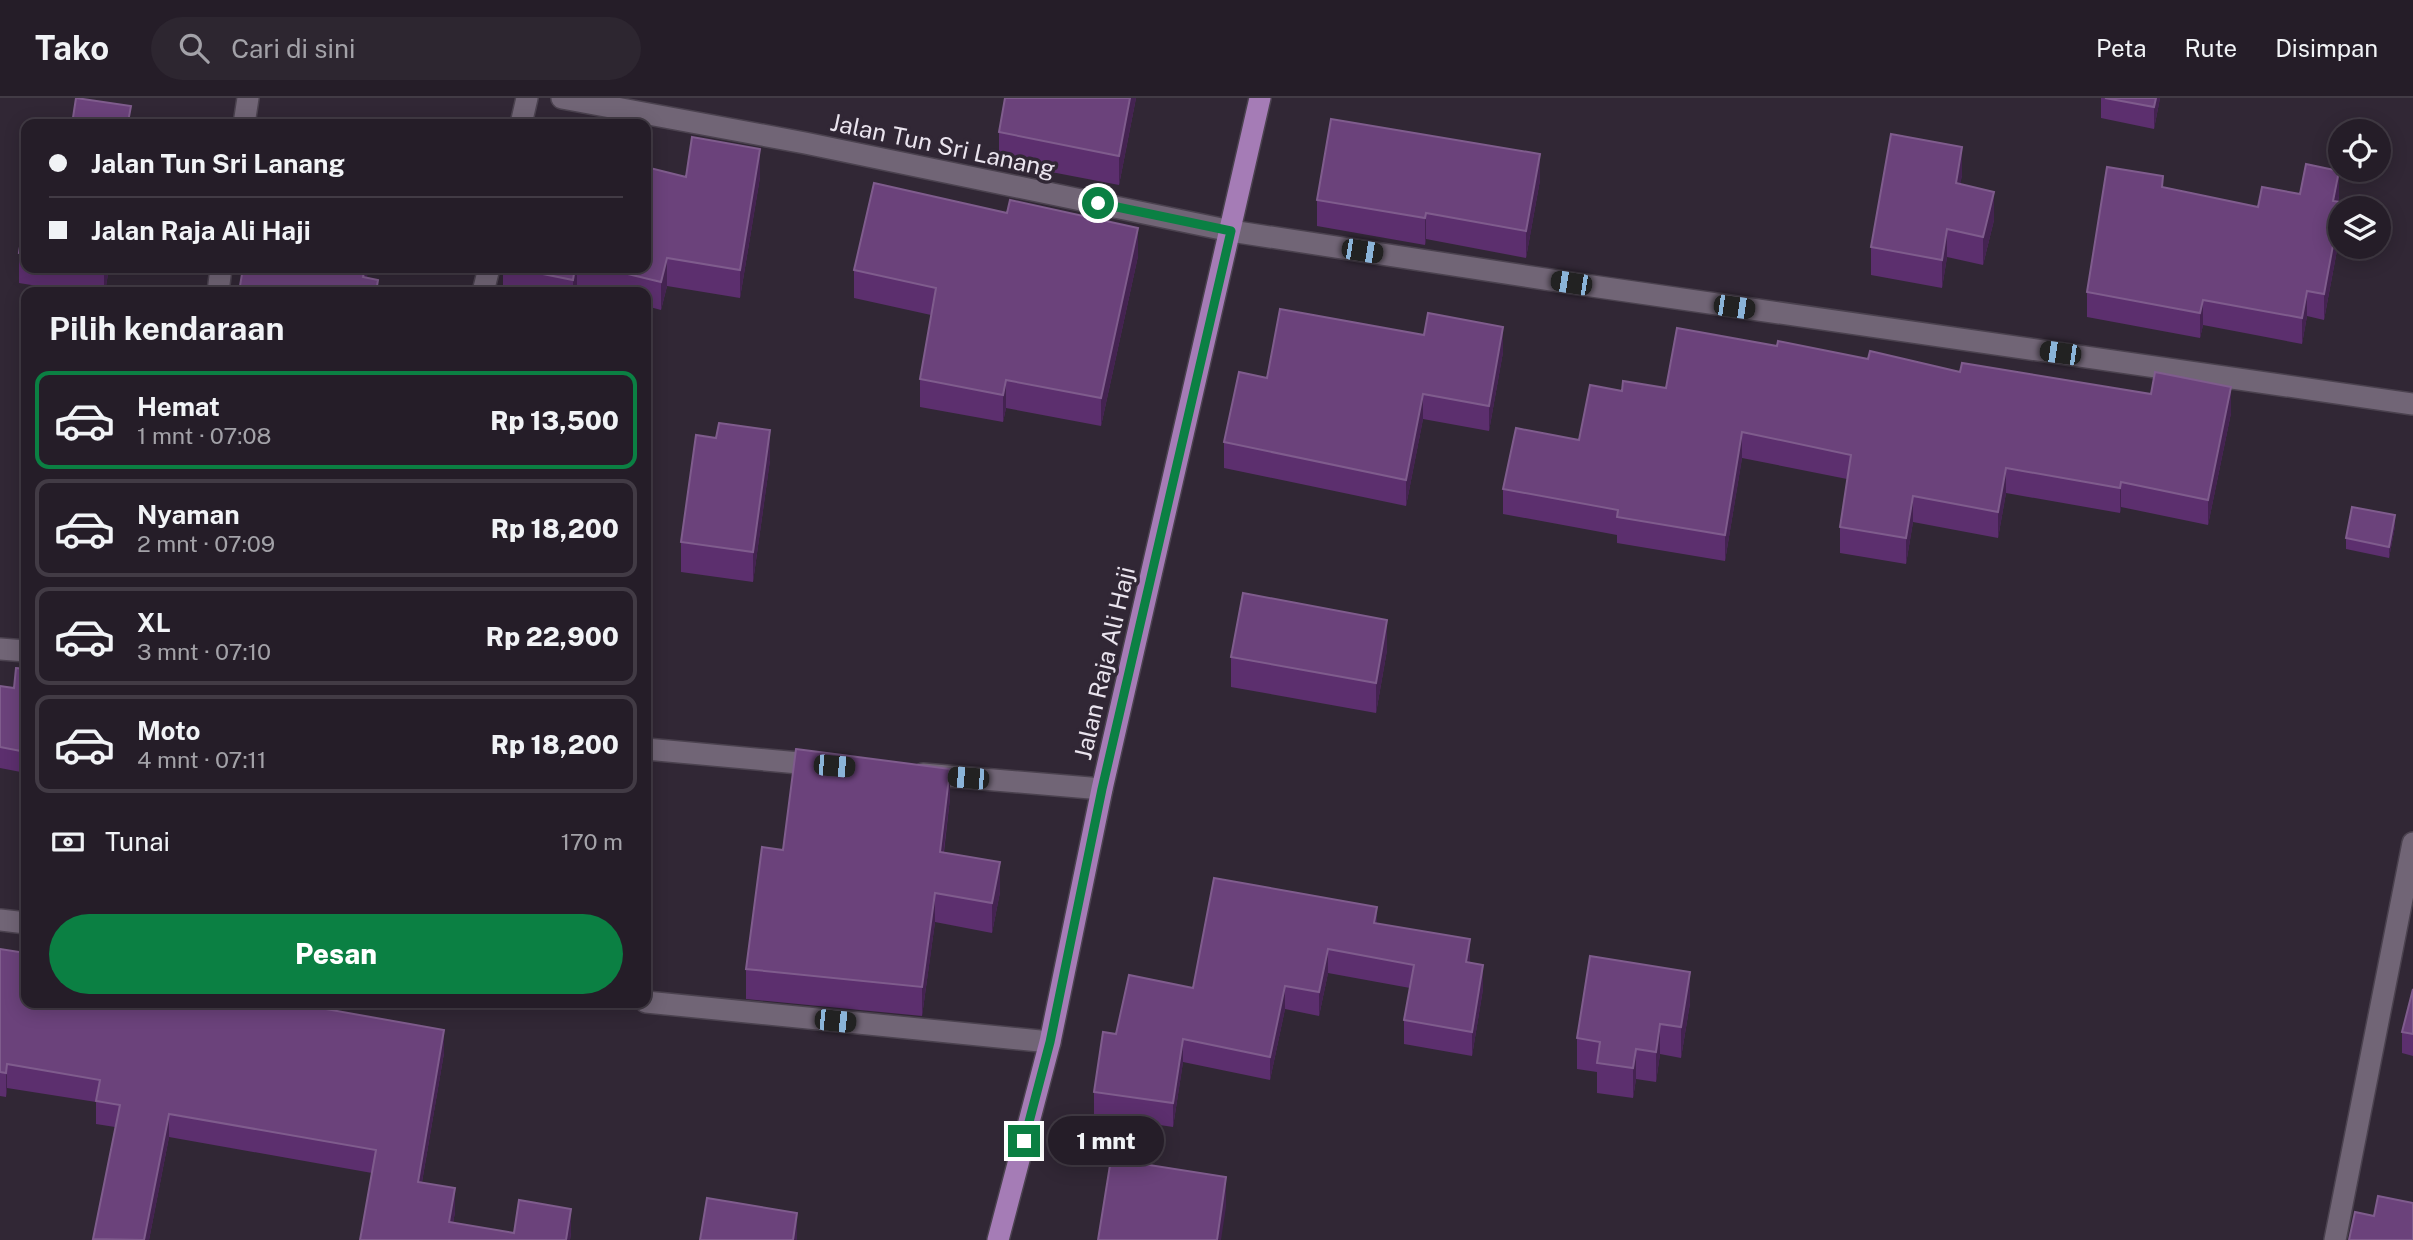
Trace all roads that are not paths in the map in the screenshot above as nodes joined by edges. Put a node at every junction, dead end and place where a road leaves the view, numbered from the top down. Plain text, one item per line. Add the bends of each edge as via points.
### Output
1 (248, 98) edge
2 (527, 98) edge
3 (562, 98) edge
4 (1261, 98) edge
5 (245, 119) edge
6 (522, 119) edge
7 (1231, 231) junction
8 (2413, 404) edge
9 (0, 649) edge
10 (21, 651) edge
11 (651, 750) edge
12 (839, 766) edge
13 (908, 772) edge
14 (1102, 789) junction
15 (2413, 843) edge
16 (0, 920) edge
17 (21, 922) edge
18 (651, 1002) edge
19 (1050, 1042) junction
20 (998, 1240) edge
21 (2335, 1240) edge

1 - 5 street
2 - 6 street
3 - 7 street, Jalan Tun Sri Lanang
4 - 7 main road, Jalan Raja Ali Haji
7 - 8 street, Jalan Tun Sri Lanang
7 - 14 main road, Jalan Raja Ali Haji
9 - 10 street
11 - 12 street
13 - 14 street
14 - 19 main road, Jalan Raja Ali Haji
15 - 21 street
16 - 17 street
18 - 19 street
19 - 20 main road, Jalan Raja Ali Haji

